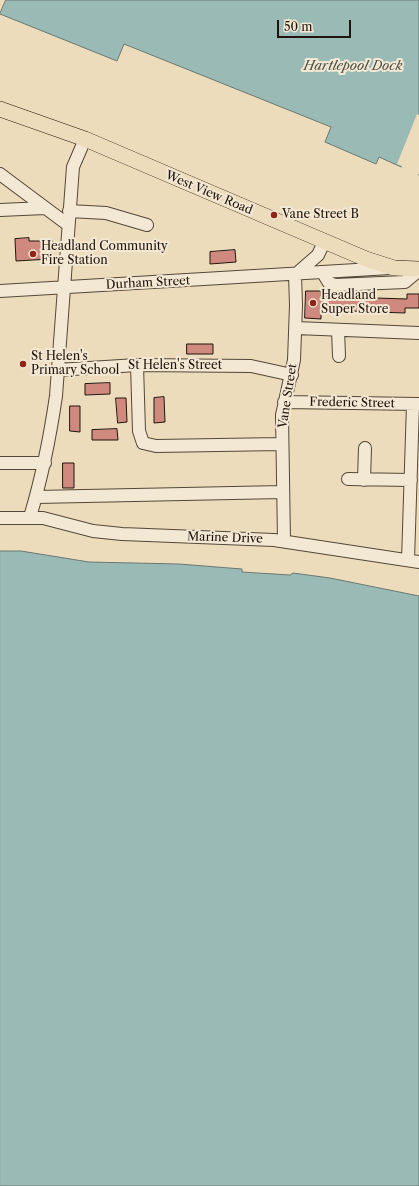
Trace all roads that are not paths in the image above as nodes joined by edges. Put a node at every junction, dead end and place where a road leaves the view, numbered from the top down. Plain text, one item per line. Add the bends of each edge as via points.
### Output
1 (0, 109) edge
2 (85, 139) junction
3 (0, 174) edge
4 (45, 208) junction
5 (0, 210) edge
6 (69, 211) junction
7 (67, 224) junction
8 (147, 225) dead end
9 (324, 242) junction
10 (394, 268) junction
11 (419, 270) edge
12 (323, 273) junction
13 (295, 275) junction
14 (64, 288) junction
15 (0, 291) edge
16 (296, 328) junction
17 (338, 330) junction
18 (419, 333) edge
19 (339, 356) dead end
20 (137, 365) junction
21 (57, 370) junction
22 (292, 375) junction
23 (284, 402) junction
24 (416, 404) edge
25 (281, 444) junction
26 (365, 448) dead end
27 (0, 463) edge
28 (45, 463) junction
29 (348, 479) dead end
30 (364, 480) junction
31 (411, 480) junction
32 (282, 492) junction
33 (36, 497) junction
34 (30, 517) junction
35 (0, 518) edge
36 (414, 532) edge
37 (284, 541) junction
38 (413, 561) edge

1 - 2 main road, West View Road
2 - 6 street via 73,166
2 - 9 main road, West View Road
3 - 4 street
4 - 5 street
4 - 7 street
6 - 7 street
6 - 8 street via 106,213
7 - 14 street
9 - 10 main road, West View Road
9 - 13 street via 318,255
10 - 11 main road, West View Road
10 - 12 street, Durham Street
11 - 12 street via 405,282 335,285 329,283
12 - 13 street, Durham Street
13 - 14 street, Durham Street
13 - 16 street, Vane Street
14 - 15 street, Durham Street
14 - 21 street
16 - 17 street
16 - 22 street, Vane Street
17 - 18 street
17 - 19 street
20 - 21 street, St Helen's Street
20 - 22 street, St Helen's Street via 251,366
20 - 25 street via 139,431 143,443 156,446
21 - 28 street via 56,396
22 - 23 street, Vane Street
23 - 24 street, Frederic Street
23 - 25 street, Vane Street
24 - 31 street
25 - 32 street, Vane Street
26 - 30 street
27 - 28 street
28 - 33 street
29 - 30 street
30 - 31 street
31 - 36 street
32 - 33 street
32 - 37 street, Vane Street
33 - 34 street
34 - 35 street, Marine Drive
34 - 37 street, Marine Drive via 93,531 122,534 244,537
36 - 38 street
37 - 38 street, Marine Drive

